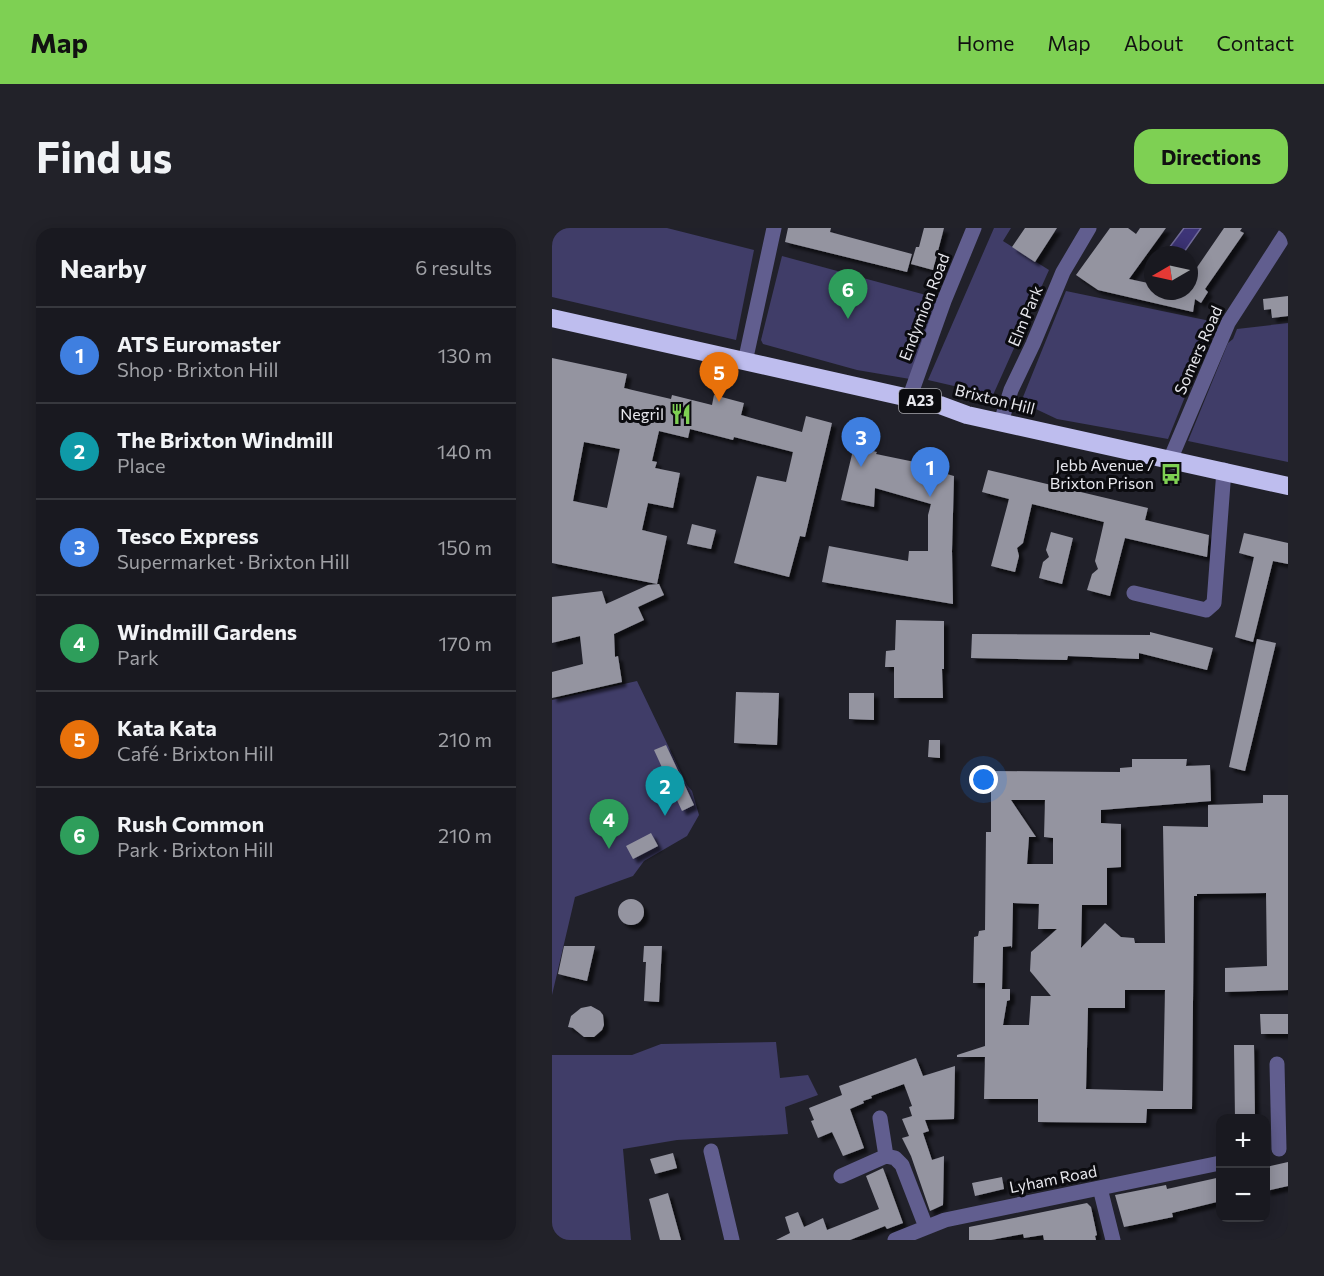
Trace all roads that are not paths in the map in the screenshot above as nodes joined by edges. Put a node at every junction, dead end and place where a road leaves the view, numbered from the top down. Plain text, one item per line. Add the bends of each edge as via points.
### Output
1 (774, 228) edge
2 (974, 228) edge
3 (1089, 228) edge
4 (1288, 230) edge
5 (552, 318) edge
6 (745, 362) junction
7 (909, 399) junction
8 (1001, 422) junction
9 (1170, 460) junction
10 (1224, 470) junction
11 (1288, 486) edge
12 (1134, 593) dead end
13 (1276, 1064) dead end
14 (880, 1118) dead end
15 (1278, 1150) edge
16 (711, 1151) dead end
17 (886, 1156) junction
18 (1216, 1163) edge
19 (841, 1176) dead end
20 (1101, 1188) junction
21 (926, 1227) junction
22 (732, 1240) edge
23 (895, 1240) edge
24 (1113, 1240) edge

1 - 6 street
2 - 7 street, Endymion Road
3 - 8 street, Elm Park via 1063,272
4 - 9 street, Somers Road via 1228,323
5 - 6 highway, Brixton Hill / A23
6 - 7 highway, Brixton Hill / A23
7 - 8 highway, Brixton Hill / A23
8 - 9 highway, Brixton Hill / A23
9 - 10 highway, Brixton Hill / A23
10 - 11 highway, Brixton Hill / A23
10 - 12 street via 1214,603 1206,610
13 - 15 street
14 - 17 street
16 - 22 street
17 - 19 street
17 - 21 street via 902,1165
18 - 20 street, Lyham Road
20 - 21 street, Lyham Road via 956,1217
20 - 24 street
21 - 23 street, Lyham Road

